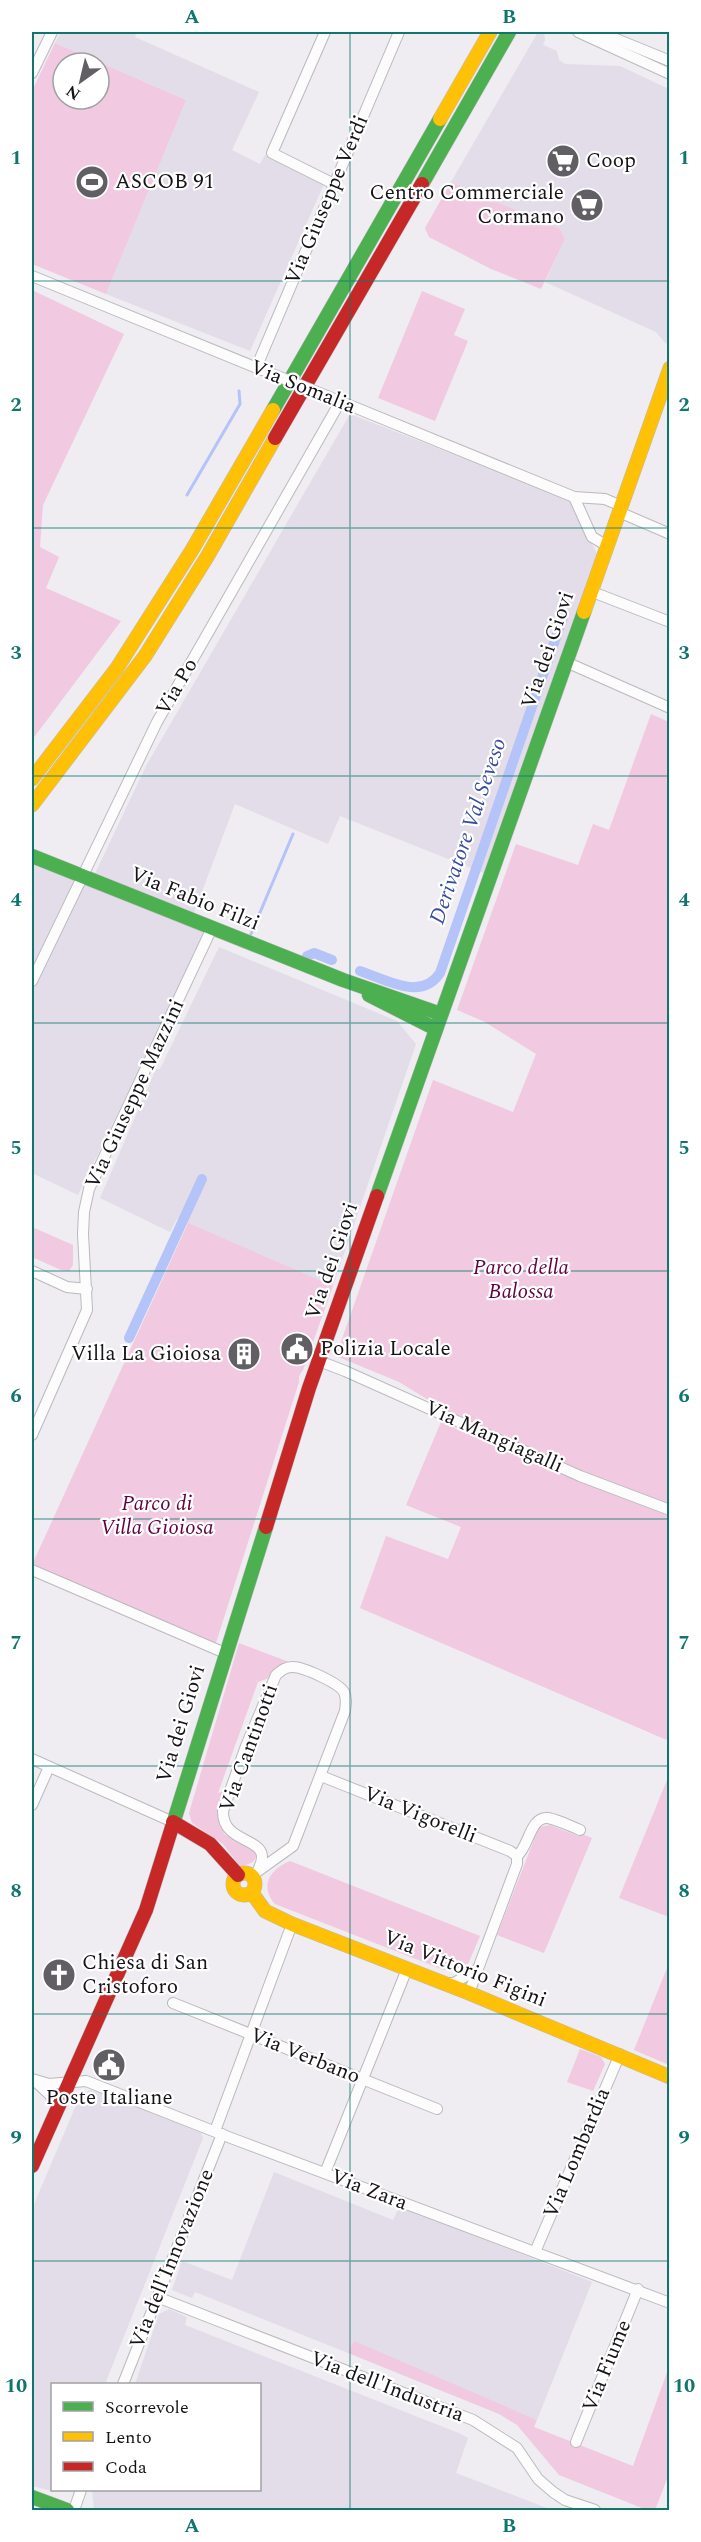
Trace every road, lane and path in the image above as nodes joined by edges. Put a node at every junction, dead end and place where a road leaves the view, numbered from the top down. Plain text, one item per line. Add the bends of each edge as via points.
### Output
1 (52, 32) edge
2 (325, 32) edge
3 (399, 32) edge
4 (490, 32) edge
5 (509, 32) edge
6 (578, 32) edge
7 (598, 32) edge
8 (669, 61) edge
9 (32, 73) edge
10 (669, 74) edge
11 (334, 184) junction
12 (32, 276) edge
13 (669, 368) edge
14 (261, 369) junction
15 (340, 402) junction
16 (574, 497) junction
17 (620, 509) junction
18 (669, 534) edge
19 (606, 545) junction
20 (590, 591) junction
21 (669, 622) edge
22 (566, 662) junction
23 (669, 708) edge
24 (32, 779) edge
25 (32, 805) edge
26 (32, 856) edge
27 (82, 876) junction
28 (212, 928) junction
29 (343, 980) junction
30 (32, 981) edge
31 (441, 1014) junction
32 (436, 1029) junction
33 (32, 1271) edge
34 (87, 1289) junction
35 (319, 1361) junction
36 (32, 1436) edge
37 (669, 1510) edge
38 (32, 1570) edge
39 (225, 1653) junction
40 (32, 1759) edge
41 (49, 1767) junction
42 (321, 1776) junction
43 (32, 1805) edge
44 (173, 1822) junction
45 (580, 1830) dead end
46 (256, 1845) junction
47 (281, 1856) junction
48 (517, 1856) junction
49 (250, 1873) junction
50 (252, 1893) junction
51 (292, 1924) junction
52 (407, 1968) junction
53 (476, 1970) junction
54 (445, 1983) junction
55 (469, 1992) junction
56 (173, 2003) dead end
57 (251, 2034) junction
58 (620, 2054) junction
59 (669, 2077) edge
60 (33, 2080) edge
61 (363, 2080) junction
62 (69, 2082) junction
63 (58, 2107) junction
64 (437, 2109) dead end
65 (218, 2133) junction
66 (32, 2166) edge
67 (326, 2173) junction
68 (535, 2252) junction
69 (638, 2289) junction
70 (157, 2297) junction
71 (669, 2303) edge
72 (124, 2383) edge
73 (576, 2442) dead end
74 (81, 2491) edge
75 (32, 2497) edge
76 (67, 2511) edge
77 (74, 2511) edge
78 (594, 2511) edge

1 - 9 street
2 - 11 street via 272,153
3 - 11 street, Via Giuseppe Verdi
4 - 24 main road via 192,550 117,668
5 - 25 main road via 207,557 145,656
6 - 10 street
7 - 8 street
11 - 14 street, Via Giuseppe Verdi
12 - 14 street, Via Somalia
13 - 17 main road, Via dei Giovi
14 - 15 street, Via Somalia, bridge
15 - 16 street, Via Somalia
15 - 27 street, Via Po via 157,722
16 - 17 street, Via Somalia via 605,499
16 - 19 street via 592,537
17 - 18 street, Via Somalia
17 - 19 main road, Via dei Giovi
19 - 20 main road, Via dei Giovi
20 - 21 street
20 - 22 main road, Via dei Giovi
22 - 23 street
22 - 31 main road, Via dei Giovi
26 - 27 main road, Via Fabio Filzi
27 - 28 main road, Via Fabio Filzi
27 - 30 street, Via Po
28 - 29 main road, Via Fabio Filzi
28 - 34 street, Via Giuseppe Mazzini via 89,1189 83,1234
29 - 31 main road, Via Fabio Filzi
29 - 32 main road, Via Fabio Filzi
31 - 32 main road, Via dei Giovi
32 - 35 main road, Via dei Giovi
33 - 34 street via 67,1287
34 - 36 street, Via Giuseppe Mazzini via 82,1324
35 - 37 street, Via Mangiagalli via 580,1476
35 - 39 main road, Via dei Giovi
38 - 39 street
39 - 44 main road, Via dei Giovi
40 - 41 street
41 - 43 street
41 - 44 street
42 - 46 street, Via Cantinotti via 345,1711 344,1693 339,1685 328,1680 296,1666 285,1667 276,1675 223,1811 226,1829
42 - 47 street, Via Cantinotti via 293,1846
42 - 48 street, Via Vigorelli
44 - 49 main road via 207,1839
44 - 62 main road, Via dei Giovi via 140,1926
45 - 48 street via 550,1818 541,1819
46 - 47 street, Via Cantinotti
46 - 49 street via 263,1860
47 - 49 street, Via Cantinotti
48 - 53 street
49 - 50 main road via 255,1884
49 - 50 main road, Via Vittorio Figini via 234,1883 242,1895
50 - 51 main road, Via Vittorio Figini via 265,1911
51 - 52 main road, Via Vittorio Figini
51 - 57 street, Via dell'Innovazione
52 - 54 main road, Via Vittorio Figini
52 - 61 street
53 - 54 street via 454,1983
53 - 55 street
54 - 55 main road, Via Vittorio Figini
55 - 58 main road, Via Vittorio Figini
56 - 57 street, Via Verbano
57 - 61 street, Via Verbano
57 - 65 street, Via dell'Innovazione
58 - 59 main road, Via Vittorio Figini
58 - 68 street, Via Lombardia
60 - 62 street, Via Zara via 49,2084
60 - 63 street
61 - 64 street, Via Verbano
61 - 67 street
62 - 63 main road, Via dei Giovi
62 - 65 street, Via Zara via 86,2081
63 - 66 main road, Via dei Giovi
65 - 67 street, Via Zara
65 - 70 street, Via dell'Innovazione
67 - 68 street, Via Zara
68 - 69 street, Via Zara
69 - 71 street, Via Zara
69 - 73 street, Via Fiume
70 - 72 street, Via dell'Innovazione
70 - 78 street, Via dell'Industria via 473,2420 517,2448 538,2479 553,2492
74 - 77 street
75 - 76 main road

